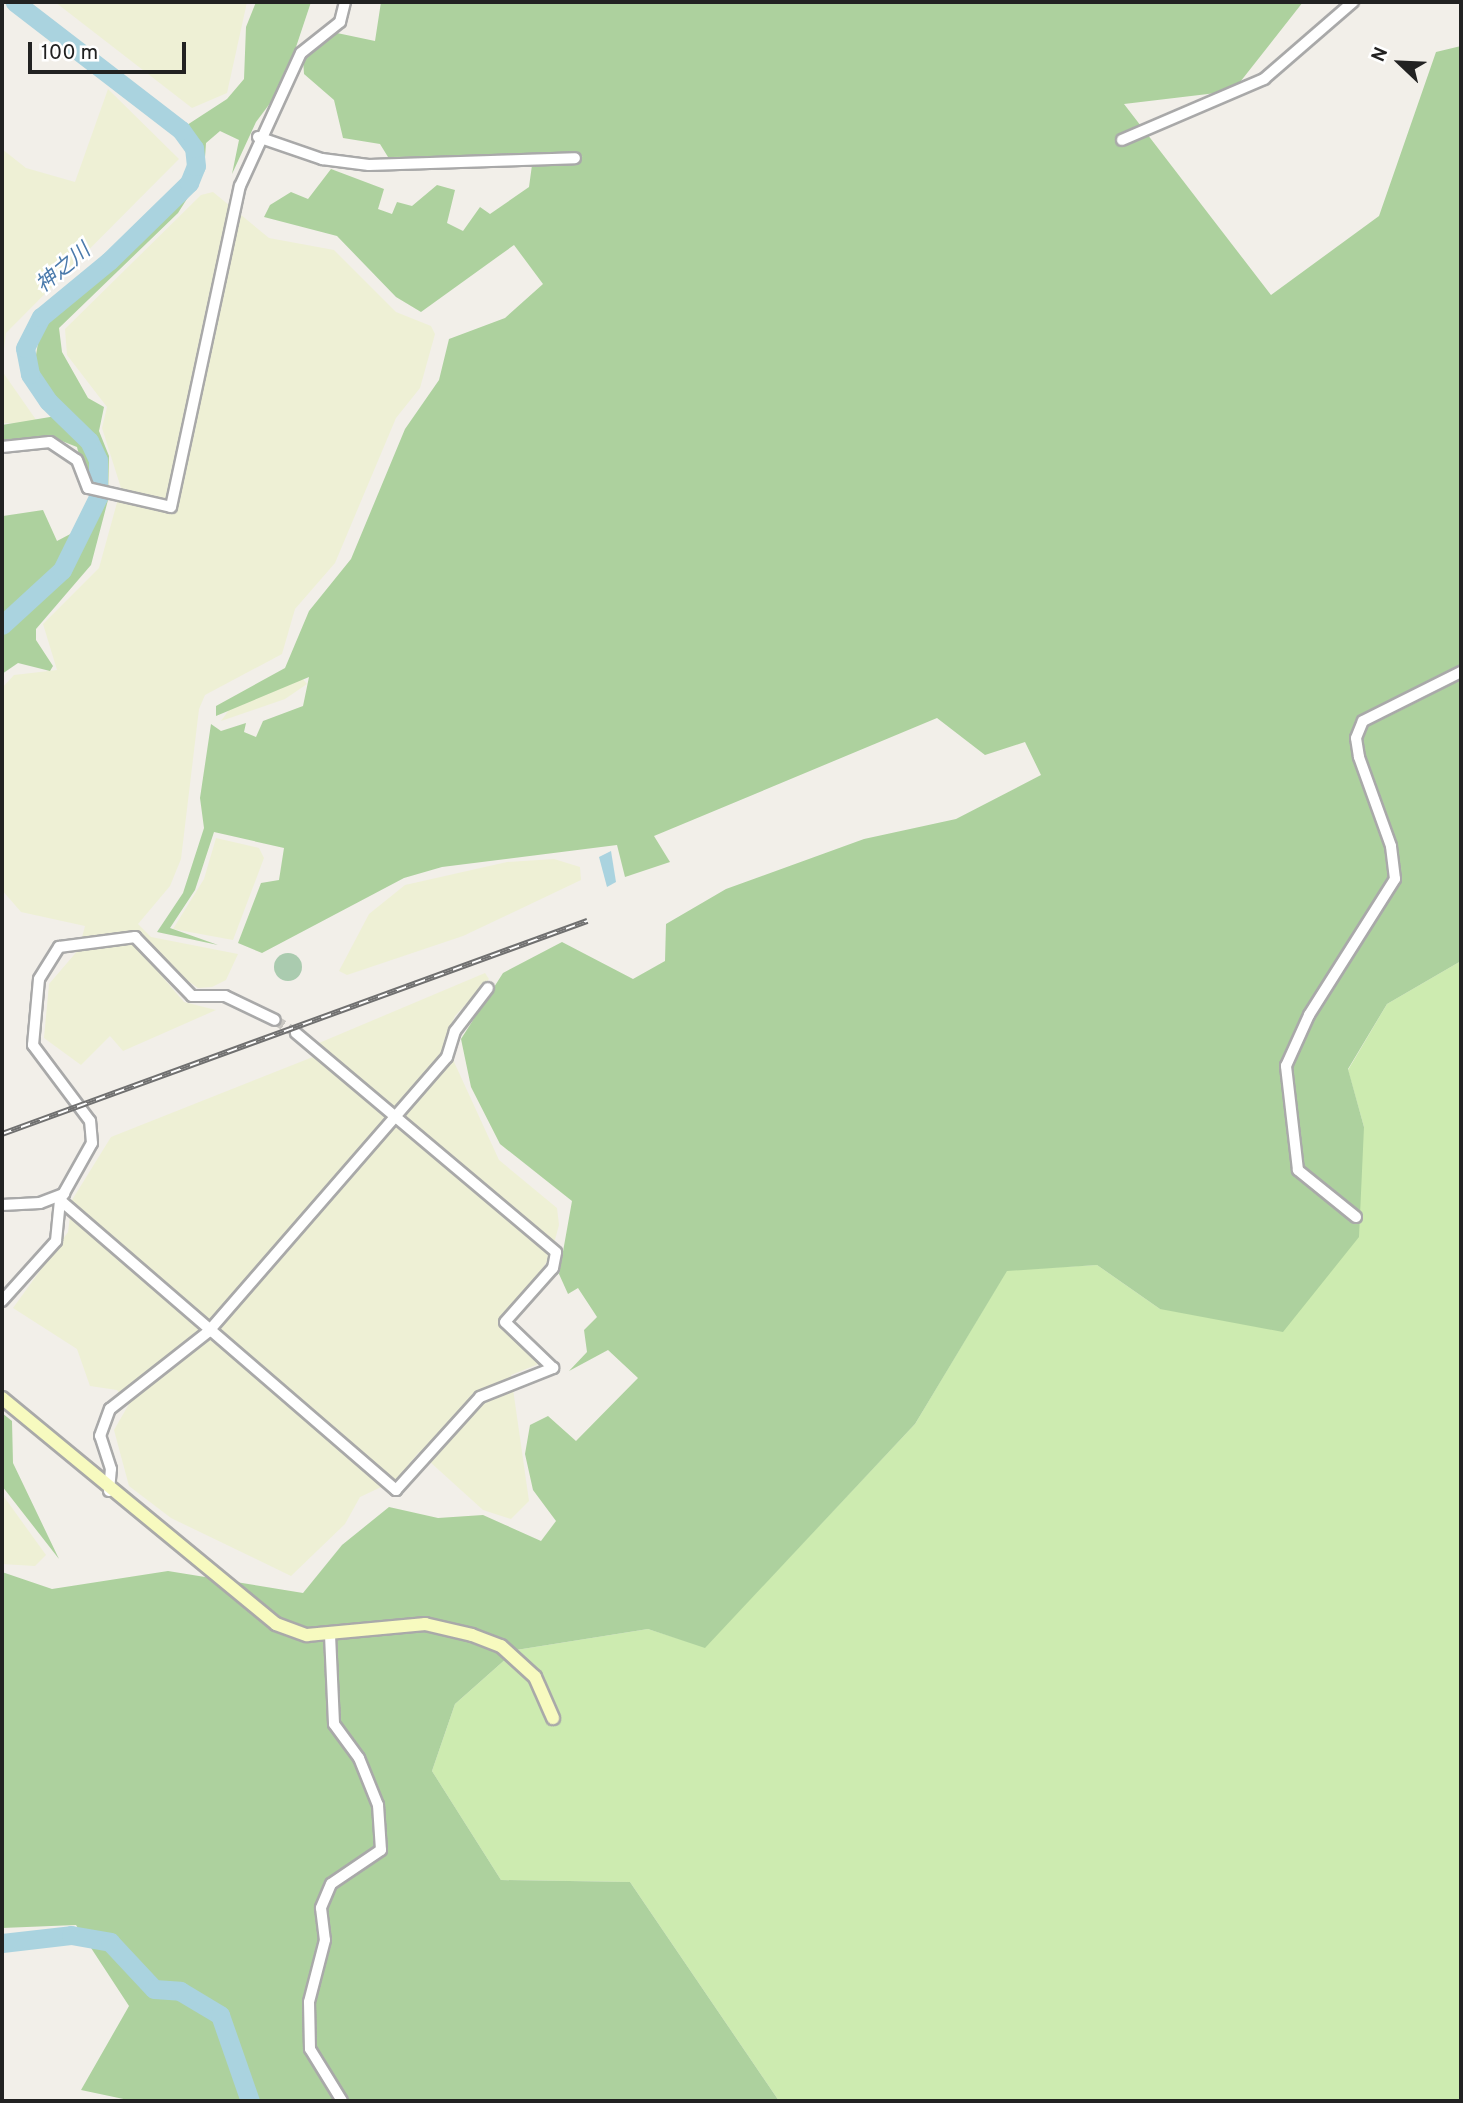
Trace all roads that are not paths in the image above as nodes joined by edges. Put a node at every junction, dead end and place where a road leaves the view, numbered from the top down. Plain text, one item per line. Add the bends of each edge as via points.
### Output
1 (345, 2) edge
2 (1353, 2) edge
3 (258, 137) junction
4 (1122, 140) dead end
5 (575, 158) dead end
6 (2, 447) edge
7 (1461, 672) edge
8 (488, 988) dead end
9 (275, 1020) tunnel mouth
10 (296, 1033) tunnel mouth
11 (395, 1117) junction
12 (62, 1197) junction
13 (2, 1205) edge
14 (1356, 1217) dead end
15 (2, 1301) edge
16 (208, 1332) junction
17 (2, 1398) edge
18 (109, 1491) junction
19 (330, 1635) junction
20 (553, 1718) dead end
21 (342, 2101) edge

1 - 3 street via 340,22 307,43
2 - 4 street via 1264,79
3 - 5 street via 322,159 369,165
3 - 6 street via 240,186 171,507 88,488 77,460 62,447 38,441
7 - 14 street via 1363,721 1356,738 1359,757 1391,846 1395,879 1309,1015 1286,1066 1298,1170
8 - 11 street via 455,1031 447,1057
9 - 12 street via 225,996 192,996 135,937 59,947 39,979 32,1032 43,1060 90,1121 87,1156
10 - 11 street
11 - 16 street
11 - 16 street via 556,1252 553,1268 505,1322 553,1368 480,1396 396,1490
12 - 13 street
12 - 15 street via 56,1241
12 - 16 street
16 - 18 street via 106,1416 100,1436 111,1469
17 - 18 street
18 - 19 street via 276,1624
19 - 20 street via 425,1624 491,1642 536,1677
19 - 21 street via 334,1724 359,1758 377,1805 380,1850 331,1884 321,1908 325,1940 309,2002 310,2049

